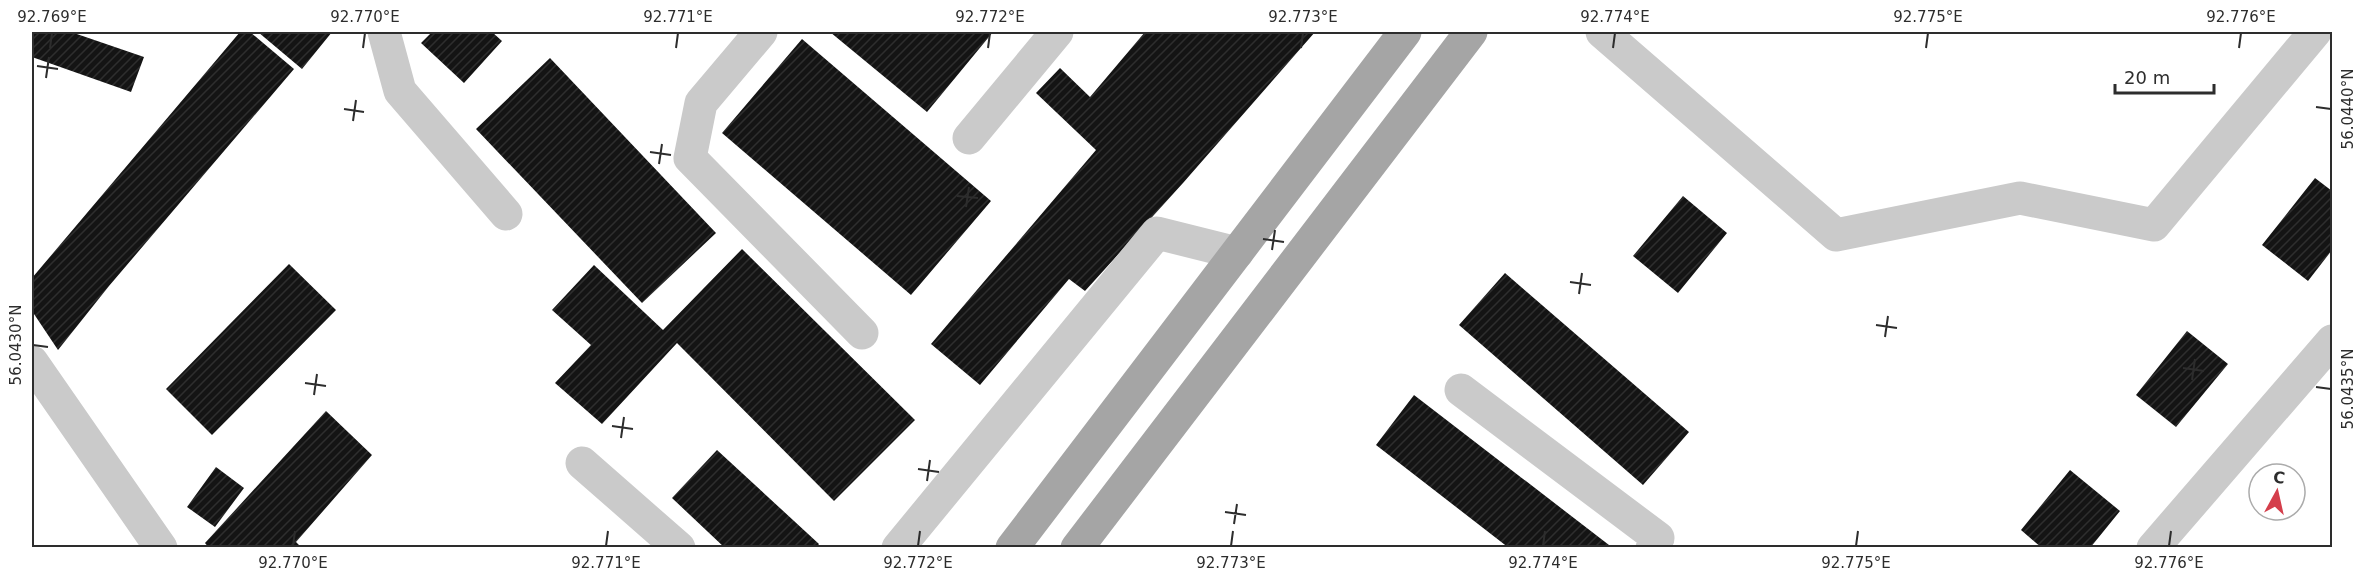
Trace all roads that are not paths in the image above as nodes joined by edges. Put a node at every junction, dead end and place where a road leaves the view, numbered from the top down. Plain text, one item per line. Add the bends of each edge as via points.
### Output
1 (384, 32) edge
2 (761, 32) edge
3 (1057, 32) edge
4 (1405, 32) edge
5 (1471, 32) edge
6 (1602, 32) edge
7 (2315, 32) edge
8 (969, 138) dead end
9 (506, 214) dead end
10 (1237, 253) junction
11 (862, 333) dead end
12 (2332, 341) edge
13 (32, 362) edge
14 (1461, 390) dead end
15 (582, 463) dead end
16 (161, 548) edge
17 (679, 548) edge
18 (898, 548) edge
19 (1012, 548) edge
20 (1077, 548) edge
21 (1652, 548) edge
22 (2152, 548) edge

1 - 9 lane via 400,91
2 - 11 lane via 701,103 690,158
3 - 8 lane
4 - 10 main road
5 - 20 main road
6 - 7 lane via 1836,235 2020,198 2154,225
10 - 18 lane via 1158,233
10 - 19 main road
12 - 22 lane
13 - 16 lane
14 - 21 lane via 1658,538
15 - 17 lane

